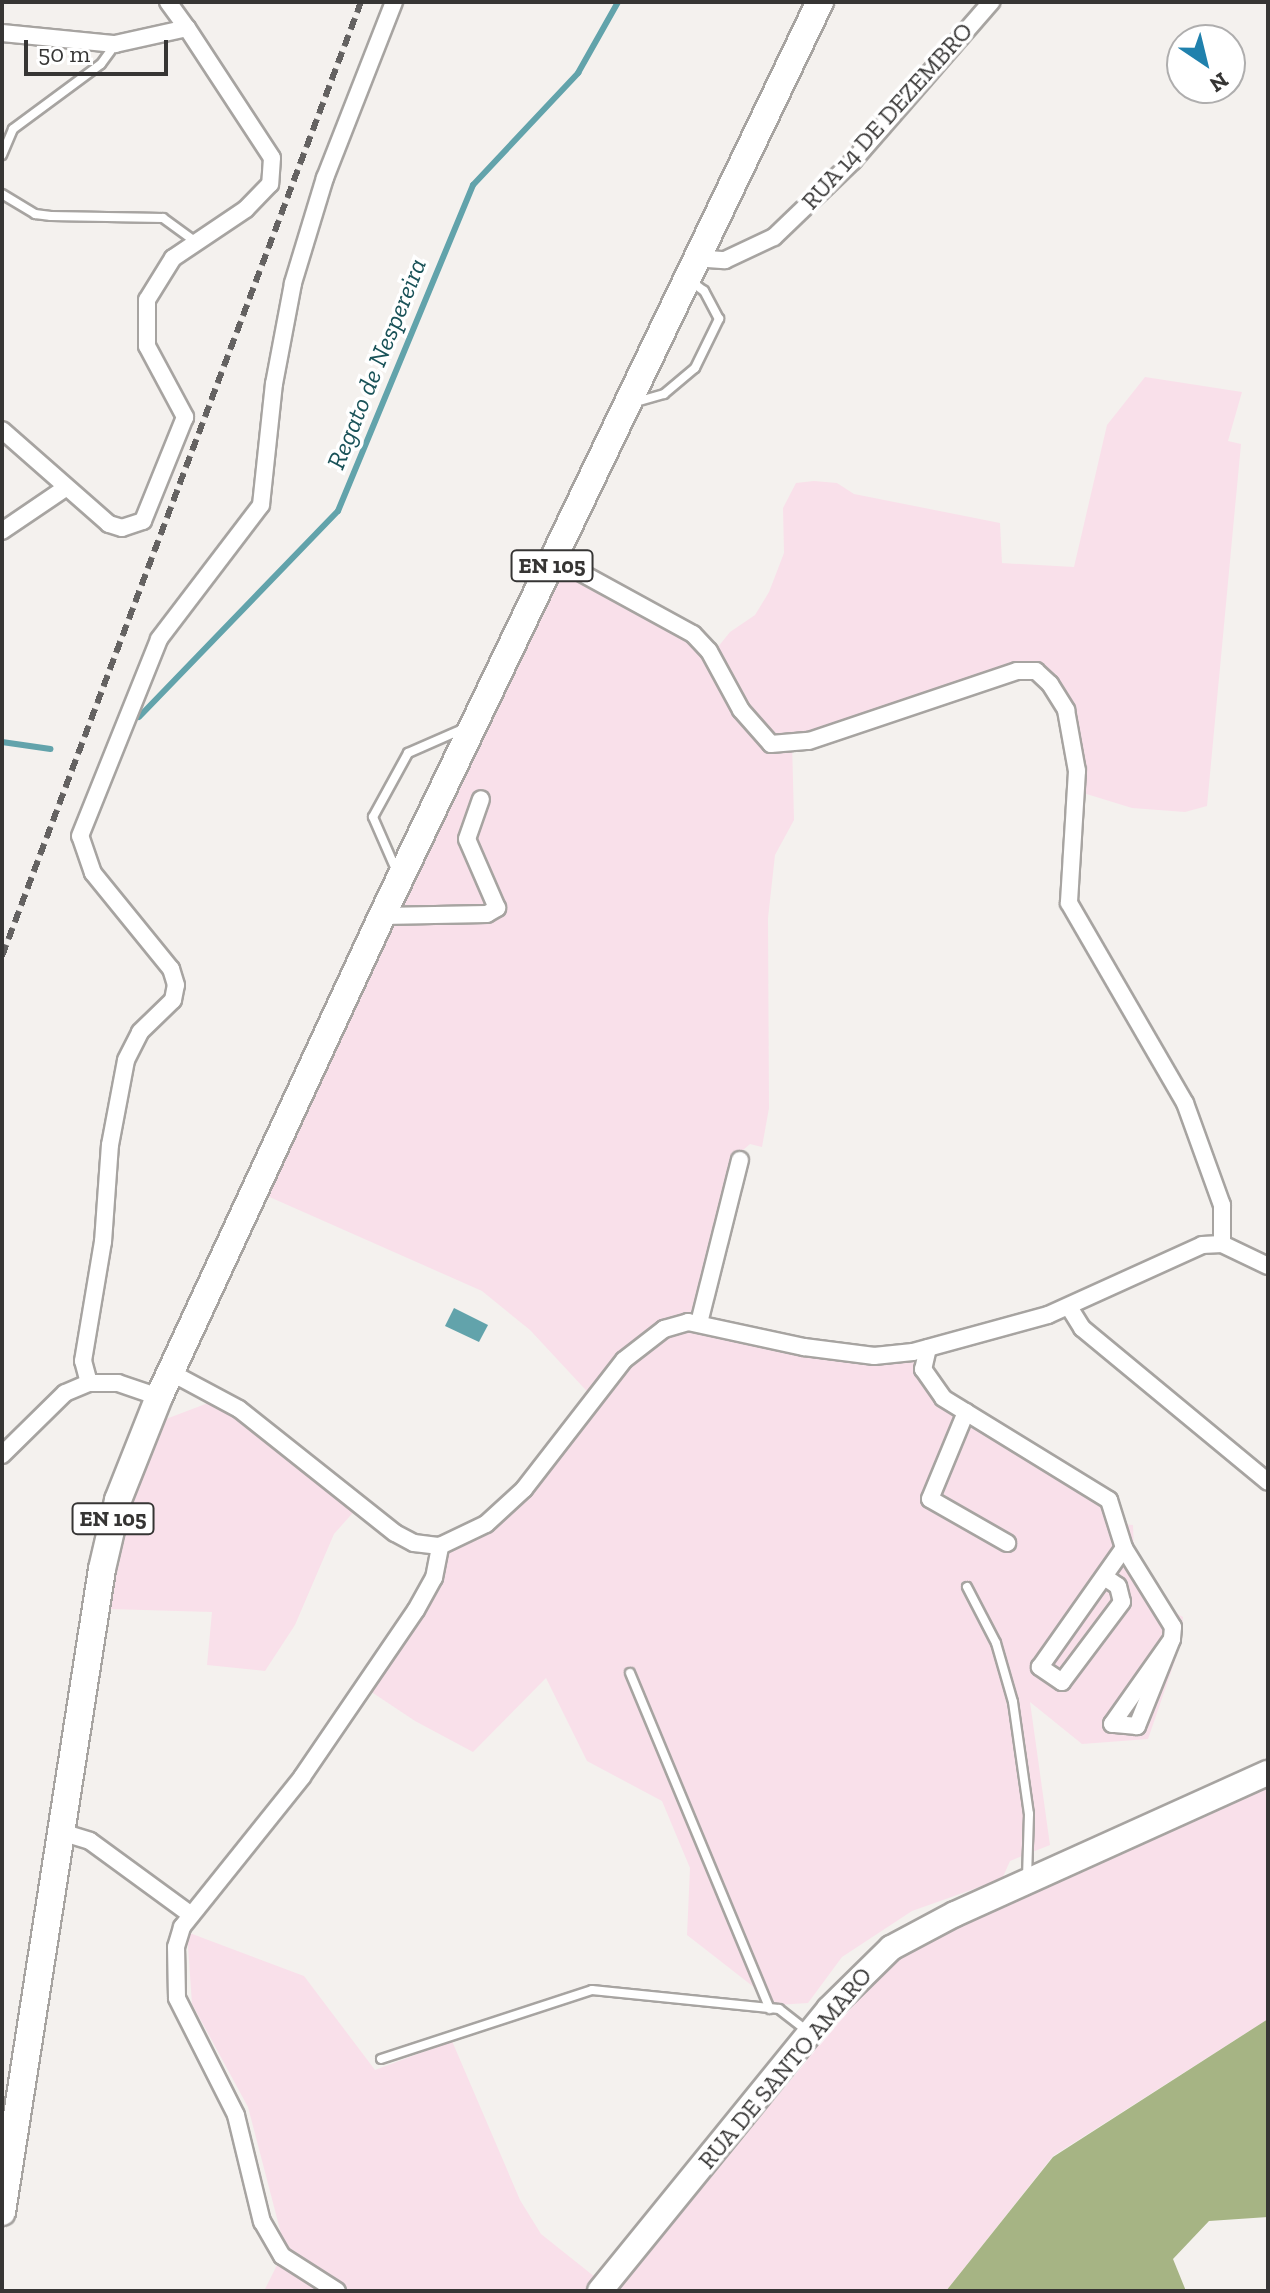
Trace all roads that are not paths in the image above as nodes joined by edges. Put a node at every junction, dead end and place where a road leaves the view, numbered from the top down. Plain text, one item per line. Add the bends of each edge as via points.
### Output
1 (168, 2) edge
2 (394, 2) edge
3 (820, 2) edge
4 (991, 2) edge
5 (187, 28) junction
6 (2, 33) edge
7 (115, 44) junction
8 (2, 155) edge
9 (2, 194) edge
10 (195, 241) junction
11 (690, 267) junction
12 (624, 405) junction
13 (2, 430) edge
14 (64, 489) junction
15 (2, 531) edge
16 (556, 559) junction
17 (473, 724) junction
18 (481, 799) dead end
19 (400, 878) junction
20 (382, 916) junction
21 (740, 1160) dead end
22 (1222, 1244) junction
23 (1268, 1266) edge
24 (1069, 1307) junction
25 (699, 1323) junction
26 (928, 1348) junction
27 (170, 1372) junction
28 (89, 1383) junction
29 (159, 1397) junction
30 (966, 1412) junction
31 (2, 1455) edge
32 (1268, 1482) edge
33 (1007, 1543) dead end
34 (440, 1546) junction
35 (1124, 1548) junction
36 (1106, 1578) junction
37 (967, 1587) dead end
38 (1172, 1639) junction
39 (630, 1673) dead end
40 (1268, 1773) edge
41 (61, 1832) junction
42 (1027, 1881) junction
43 (191, 1915) junction
44 (770, 2009) junction
45 (810, 2033) junction
46 (381, 2059) dead end
47 (2, 2212) edge
48 (337, 2291) edge
49 (600, 2291) edge

1 - 5 street
2 - 28 street via 325,178 293,283 274,384 261,505 159,639 80,836 93,873 171,969 176,985 173,1000 140,1032 126,1060 83,1361
3 - 11 main road, EN 105
4 - 11 street, RUA 14 DE DEZEMBRO via 853,161 774,237 725,260
5 - 7 street
5 - 10 street via 272,158 270,184 246,209
6 - 7 street
7 - 8 lane via 101,64 13,129
9 - 10 lane via 35,214 163,218
10 - 14 street via 156,279 147,300 147,346 185,417 143,521 122,528 109,524
11 - 12 main road, EN 105
11 - 12 lane via 719,319 695,368 664,394
12 - 16 main road, EN 105
13 - 14 street
14 - 15 street
16 - 17 main road, EN 105
16 - 22 street via 693,634 709,651 741,710 771,744 809,741 1017,671 1036,671 1050,684 1066,710 1077,771 1069,903 1197,1129 1222,1205
17 - 19 main road, EN 105
17 - 19 lane via 408,753 373,817
18 - 20 street via 467,839 497,908 487,914
19 - 20 main road, EN 105
20 - 27 main road, EN 105
21 - 25 street
22 - 23 street
22 - 24 street via 1188,1249
24 - 26 street
24 - 32 street via 1082,1328
25 - 26 street via 845,1355
25 - 34 street via 664,1329 644,1342 524,1489 486,1524
26 - 30 street via 923,1369 930,1386
27 - 29 main road, EN 105
27 - 34 street via 239,1409 395,1533 414,1543
28 - 29 street via 118,1383
28 - 31 street via 65,1393
29 - 41 main road, EN 105 via 118,1500 102,1569
30 - 33 street via 930,1499
30 - 35 street via 1109,1500
34 - 43 street via 434,1578 372,1677 302,1777
35 - 36 street
35 - 38 street via 1173,1627
36 - 36 street via 1040,1667 1062,1682 1122,1602 1118,1586
37 - 42 lane via 996,1643 1013,1702 1029,1814
38 - 38 street via 1155,1663 1112,1724 1137,1726
39 - 44 lane
40 - 42 street, RUA DE SANTO AMARO
41 - 43 street via 90,1841
41 - 47 main road, EN 105
42 - 45 street, RUA DE SANTO AMARO via 891,1948 862,1971
43 - 48 street via 176,1947 177,1998 236,2115 262,2222 282,2256
44 - 45 lane via 779,2009
44 - 46 lane via 592,1990
45 - 49 street, RUA DE SANTO AMARO

